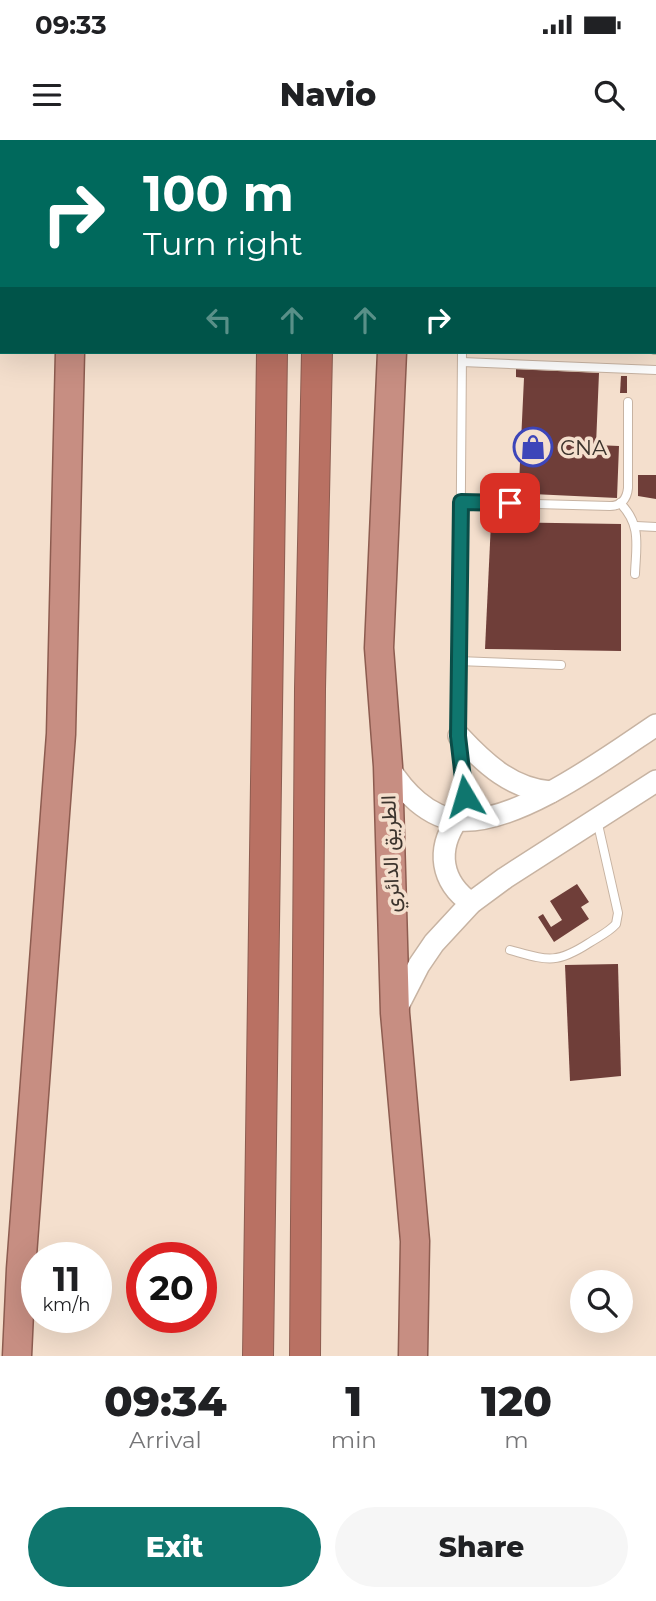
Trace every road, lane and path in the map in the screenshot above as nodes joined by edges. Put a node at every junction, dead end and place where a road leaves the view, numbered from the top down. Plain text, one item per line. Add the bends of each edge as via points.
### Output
1 (70, 354) edge
2 (272, 354) edge
3 (317, 354) edge
4 (392, 354) edge
5 (462, 354) edge
6 (462, 362) junction
7 (656, 370) edge
8 (628, 402) dead end
9 (461, 502) junction
10 (620, 503) junction
11 (636, 526) junction
12 (656, 527) edge
13 (635, 574) dead end
14 (458, 661) junction
15 (561, 665) dead end
16 (656, 725) edge
17 (458, 736) junction
18 (388, 766) junction
19 (656, 781) edge
20 (551, 792) junction
21 (596, 818) junction
22 (464, 820) junction
23 (471, 902) junction
24 (510, 950) dead end
25 (395, 1013) junction
26 (17, 1356) edge
27 (258, 1356) edge
28 (305, 1356) edge
29 (414, 1356) edge

1 - 26 highway via 61,734
2 - 27 highway
3 - 28 highway
4 - 18 highway, الطريق الدائري via 379,648
5 - 6 lane
6 - 7 lane
6 - 9 lane
8 - 10 lane via 628,488
9 - 10 lane
9 - 14 lane
10 - 11 lane
11 - 12 lane
11 - 13 lane
14 - 15 lane
14 - 17 lane
16 - 20 street
17 - 20 street via 502,776 526,788
17 - 22 lane
18 - 22 street via 416,801
18 - 25 highway, الطريق الدائري
19 - 21 street
20 - 22 street via 506,813
21 - 23 street
21 - 24 lane via 618,912 616,924 560,959
22 - 23 street via 445,841 444,865 453,887
23 - 25 street via 419,965
25 - 29 highway, الطريق الدائري via 415,1241

